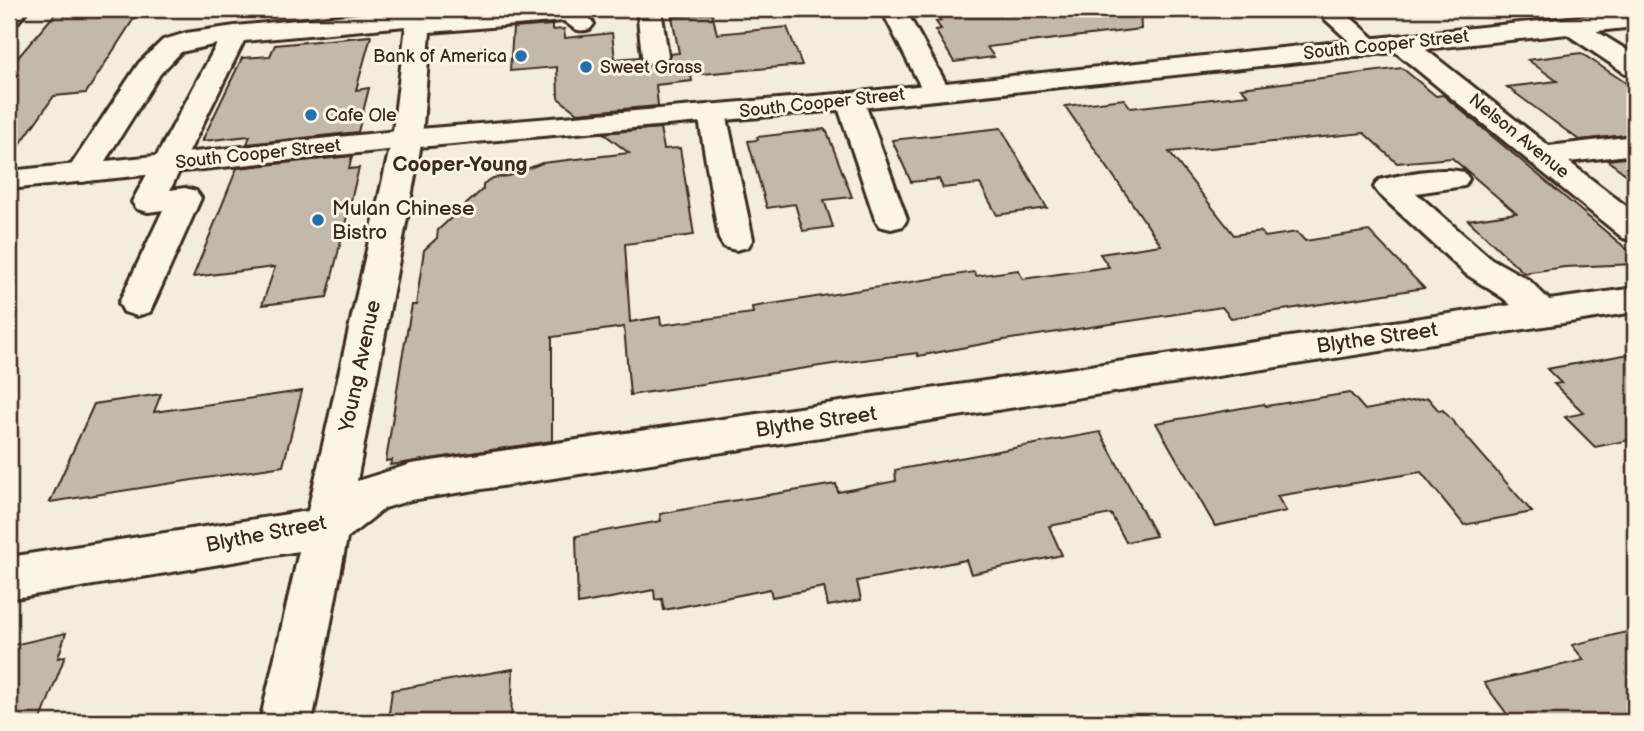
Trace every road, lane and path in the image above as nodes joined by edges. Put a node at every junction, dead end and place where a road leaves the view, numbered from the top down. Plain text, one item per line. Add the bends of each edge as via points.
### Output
1 (16, 9) edge
2 (649, 9) edge
3 (894, 9) edge
4 (1326, 9) edge
5 (9, 17) edge
6 (419, 17) edge
7 (1635, 19) edge
8 (581, 24) dead end
9 (1571, 26) junction
10 (235, 34) junction
11 (1402, 44) junction
12 (1371, 47) junction
13 (656, 56) dead end
14 (1635, 66) edge
15 (936, 91) junction
16 (850, 101) junction
17 (712, 113) junction
18 (407, 139) junction
19 (1635, 145) edge
20 (1544, 156) junction
21 (167, 163) junction
22 (82, 173) junction
23 (1453, 179) dead end
24 (9, 180) edge
25 (891, 219) dead end
26 (1635, 230) edge
27 (736, 239) dead end
28 (1635, 300) edge
29 (137, 303) dead end
30 (1542, 314) junction
31 (327, 527) junction
32 (9, 578) edge
33 (286, 722) edge

1 - 5 street
2 - 13 street
3 - 15 street
4 - 12 street
6 - 8 street via 566,13
6 - 10 street
6 - 18 street, Young Avenue
7 - 9 street, South Cooper Street
9 - 11 street, South Cooper Street
9 - 14 street
10 - 21 street
10 - 22 street via 186,41 164,52
11 - 12 street, South Cooper Street
11 - 20 street, Nelson Avenue
12 - 15 street, South Cooper Street
15 - 16 street, South Cooper Street
16 - 17 street, South Cooper Street
16 - 25 street
17 - 18 street, South Cooper Street
17 - 27 street
18 - 21 street, South Cooper Street
18 - 31 street, Young Avenue
19 - 20 street
20 - 26 street, Nelson Avenue
21 - 22 street, South Cooper Street
21 - 29 street via 148,202 185,198
22 - 24 street, South Cooper Street
23 - 30 street via 1390,187 1478,266 1516,289
28 - 30 street, Blythe Street
30 - 31 street, Blythe Street via 411,482 369,495
31 - 32 street, Blythe Street
31 - 33 street, Young Avenue

